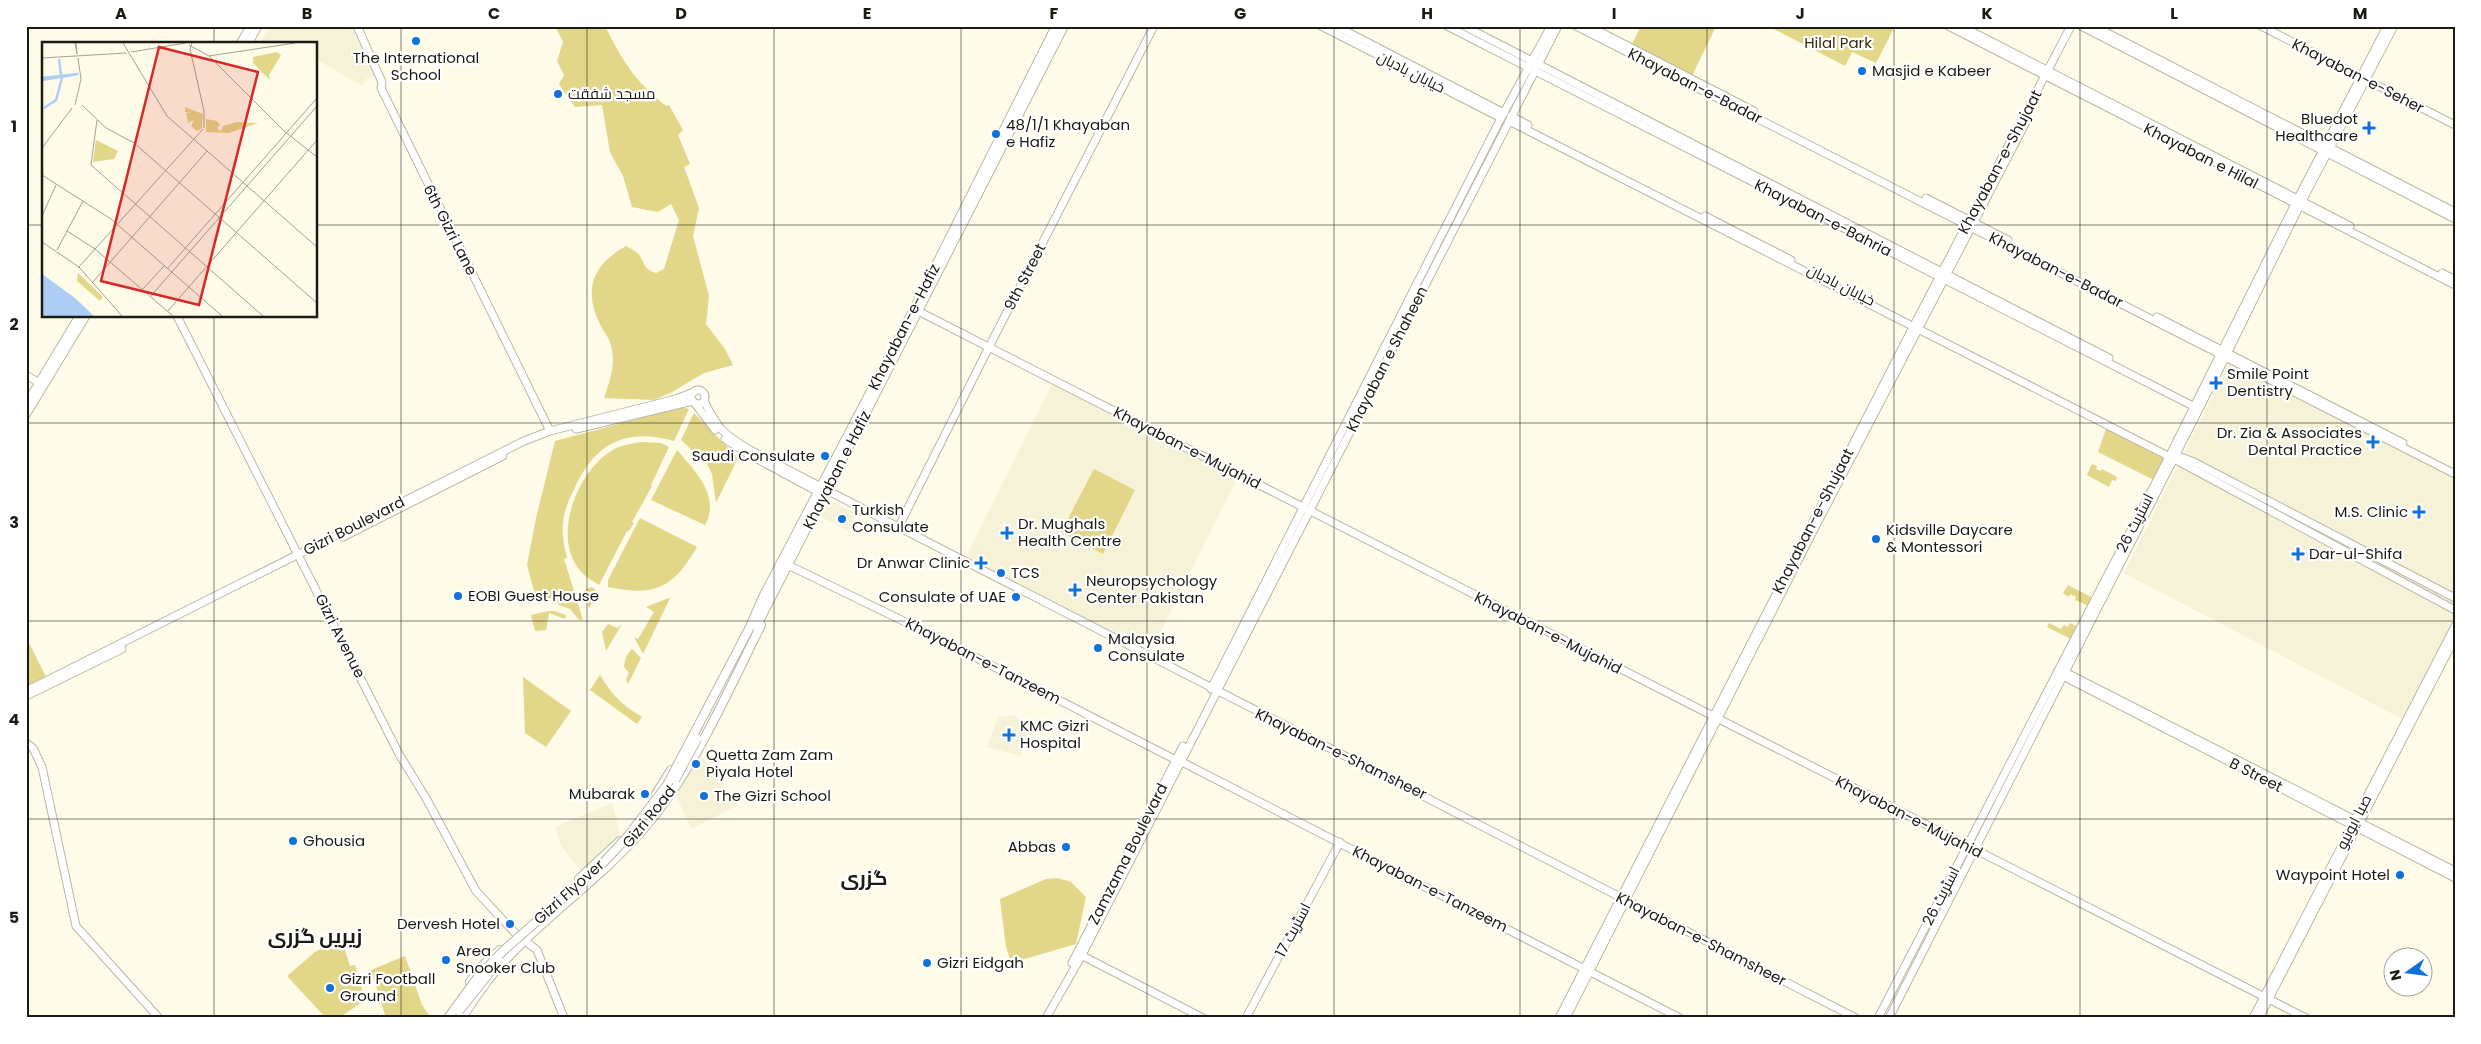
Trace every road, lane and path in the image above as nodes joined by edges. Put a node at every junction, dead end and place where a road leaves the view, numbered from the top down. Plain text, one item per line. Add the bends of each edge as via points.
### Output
1 (250, 26) edge
2 (258, 26) edge
3 (357, 26) edge
4 (1056, 26) edge
5 (1064, 26) edge
6 (1154, 26) edge
7 (1321, 26) edge
8 (1336, 26) edge
9 (1447, 26) edge
10 (1464, 26) edge
11 (1551, 26) edge
12 (1558, 26) edge
13 (1576, 26) edge
14 (1589, 26) edge
15 (1948, 26) edge
16 (1961, 26) edge
17 (2070, 26) edge
18 (2075, 26) edge
19 (2081, 26) edge
20 (2094, 26) edge
21 (2261, 26) edge
22 (2270, 26) edge
23 (2387, 26) edge
24 (2394, 26) edge
25 (241, 42) edge
26 (249, 42) edge
27 (1535, 62) junction
28 (1531, 70) junction
29 (2048, 75) junction
30 (2365, 77) junction
31 (1506, 117) junction
32 (2455, 120) edge
33 (2455, 125) edge
34 (2327, 150) junction
35 (2299, 202) junction
36 (2455, 212) edge
37 (2455, 219) edge
38 (1971, 224) junction
39 (1944, 276) junction
40 (2455, 280) edge
41 (2455, 285) edge
42 (916, 310) junction
43 (78, 318) edge
44 (85, 318) edge
45 (179, 318) edge
46 (1916, 327) junction
47 (988, 347) junction
48 (2224, 354) junction
49 (26, 374) edge
50 (41, 384) junction
51 (694, 392) junction
52 (704, 401) junction
53 (693, 402) junction
54 (26, 404) edge
55 (2198, 406) junction
56 (26, 415) edge
57 (550, 431) junction
58 (2172, 456) junction
59 (2455, 470) edge
60 (2455, 474) edge
61 (822, 491) junction
62 (1306, 509) junction
63 (898, 528) junction
64 (300, 557) junction
65 (788, 566) junction
66 (781, 577) junction
67 (763, 597) junction
68 (2455, 598) edge
69 (2455, 610) edge
70 (2455, 626) edge
71 (752, 628) junction
72 (2455, 638) edge
73 (2061, 672) junction
74 (1213, 690) junction
75 (26, 691) edge
76 (26, 696) edge
77 (1716, 718) junction
78 (26, 743) edge
79 (1178, 761) junction
80 (2356, 824) junction
81 (1340, 842) junction
82 (1966, 846) junction
83 (1974, 850) junction
84 (2455, 871) edge
85 (2455, 878) edge
86 (1623, 899) junction
87 (516, 934) junction
88 (525, 942) junction
89 (1079, 954) junction
90 (1586, 971) junction
91 (2266, 998) junction
92 (159, 1018) edge
93 (444, 1018) edge
94 (448, 1018) edge
95 (454, 1018) edge
96 (462, 1018) edge
97 (564, 1018) edge
98 (1042, 1018) edge
99 (1046, 1018) edge
100 (1203, 1018) edge
101 (1246, 1018) edge
102 (1559, 1018) edge
103 (1566, 1018) edge
104 (1680, 1018) edge
105 (1856, 1018) edge
106 (1878, 1018) edge
107 (1888, 1018) edge
108 (2253, 1018) edge
109 (2259, 1018) edge
110 (2306, 1018) edge

1 - 25 main road
2 - 26 main road
3 - 57 main road, 6th Gizri Lane via 382,82 384,95
4 - 42 main road, Khayaban-e-Hafiz
5 - 42 main road, Khayaban-e-Hafiz
6 - 47 main road, 9th Street
7 - 31 main road, خیابان بادبان
8 - 31 main road, خیابان بادبان
9 - 28 main road, Khayaban-e-Bahria
10 - 27 main road, Khayaban-e-Bahria
11 - 27 main road, Khayaban e Shaheen
12 - 27 main road, Khayaban e Shaheen
13 - 38 main road, Khayaban-e-Badar
14 - 38 main road, Khayaban-e-Badar
15 - 29 main road, Khayaban e Hilal
16 - 29 main road
17 - 29 main road, Khayaban-e-Shujaat
18 - 29 main road, Khayaban-e-Shujaat
19 - 34 main road
20 - 34 main road
21 - 30 main road, Khayaban-e-Seher
22 - 30 main road, Khayaban-e-Seher
23 - 30 main road, اسٹریٹ 26
24 - 30 main road, اسٹریٹ 26
27 - 28 main road, Khayaban e Shaheen
27 - 39 main road, Khayaban-e-Bahria
28 - 31 main road, Khayaban e Shaheen
28 - 39 main road, Khayaban-e-Bahria
29 - 35 main road, Khayaban e Hilal
29 - 35 main road, Khayaban e Hilal via 2098,96
29 - 38 main road, Khayaban-e-Shujaat
30 - 32 main road, Khayaban-e-Seher
30 - 33 main road, Khayaban-e-Seher
30 - 34 main road, اسٹریٹ 26
31 - 46 main road, خیابان بادبان
31 - 62 main road, Khayaban e Shaheen
34 - 35 main road, اسٹریٹ 26
34 - 36 main road
34 - 37 main road
35 - 40 main road, Khayaban e Hilal
35 - 41 main road, Khayaban e Hilal
35 - 48 main road, اسٹریٹ 26
38 - 39 main road, Khayaban-e-Shujaat
38 - 48 main road, Khayaban-e-Badar
39 - 46 main road, Khayaban-e-Shujaat
39 - 55 main road, Khayaban-e-Bahria
42 - 47 main road, Khayaban-e-Mujahid
42 - 61 main road, Khayaban e Hafiz
43 - 50 main road
44 - 50 main road
45 - 64 main road, Gizri Avenue
46 - 58 main road, خیابان بادبان
46 - 77 main road, Khayaban-e-Shujaat
47 - 62 main road, Khayaban-e-Mujahid
47 - 63 main road, 9th Street
48 - 55 main road, اسٹریٹ 26
48 - 59 main road, Khayaban-e-Badar
48 - 60 main road, Khayaban-e-Badar
49 - 50 main road
50 - 54 main road
50 - 56 main road
51 - 52 main road via 703,392
51 - 53 main road
51 - 57 main road, Gizri Boulevard
52 - 53 main road, Gizri Boulevard via 699,404
52 - 61 main road via 712,419 726,434
53 - 61 main road via 734,446
53 - 64 main road, Gizri Boulevard via 555,434 526,445
55 - 58 main road, اسٹریٹ 26
57 - 64 main road, Gizri Boulevard via 524,441
58 - 68 main road via 2194,462
58 - 69 main road
58 - 73 main road, اسٹریٹ 26
61 - 63 main road, Khayaban-e-Shamsheer
61 - 65 main road, Khayaban e Hafiz
61 - 67 main road
62 - 74 main road, Khayaban e Shaheen
62 - 77 main road, Khayaban-e-Mujahid
63 - 74 main road, Khayaban-e-Shamsheer
64 - 75 main road, Gizri Boulevard
64 - 76 main road, Gizri Boulevard
64 - 87 main road, Gizri Avenue via 400,754 476,891
65 - 66 main road, Khayaban e Hafiz
65 - 79 main road, Khayaban-e-Tanzeem via 928,633
66 - 71 main road, Khayaban e Hafiz
66 - 88 main road, Gizri Road via 770,608 725,696 670,794 641,832
67 - 71 main road
67 - 87 main road, Gizri Road via 661,787 621,839
70 - 80 main road, صبا ایونیو
71 - 94 main road, Gizri Flyover, bridge via 667,785 650,809 604,862 503,951 478,977
71 - 95 main road, Gizri Flyover, bridge via 685,763 652,814 612,858 503,957
72 - 80 main road, صبا ایونیو
73 - 80 main road, B Street
73 - 82 main road, اسٹریٹ 26
73 - 83 main road, اسٹریٹ 26
74 - 79 main road, Zamzama Boulevard
74 - 86 main road, Khayaban-e-Shamsheer
77 - 82 main road, Khayaban-e-Mujahid
77 - 86 main road, Khayaban-e-Shujaat
78 - 92 main road via 33,748 42,767 76,926
79 - 81 main road, Khayaban-e-Tanzeem
79 - 89 main road, Zamzama Boulevard
80 - 84 main road, B Street
80 - 85 main road, B Street
80 - 91 main road, صبا ایونیو
81 - 90 main road, Khayaban-e-Tanzeem
81 - 101 main road, اسٹریٹ 17
82 - 83 main road, Khayaban-e-Mujahid
82 - 106 main road, اسٹریٹ 26
83 - 91 main road, Khayaban-e-Mujahid
83 - 107 main road, اسٹریٹ 26
86 - 90 main road, Khayaban-e-Shujaat
86 - 105 main road, Khayaban-e-Shamsheer
87 - 88 main road, Gizri Avenue
87 - 93 main road, Gizri Road via 482,966
88 - 96 main road, Gizri Road via 489,980
88 - 97 main road, Gizri Avenue via 537,950
89 - 98 main road, Zamzama Boulevard
89 - 99 main road, Zamzama Boulevard
89 - 100 main road
90 - 102 main road, Khayaban-e-Shujaat
90 - 103 main road, Khayaban-e-Shujaat
90 - 104 main road, Khayaban-e-Tanzeem
91 - 108 main road, صبا ایونیو
91 - 109 main road, صبا ایونیو
91 - 110 main road, Khayaban-e-Mujahid

